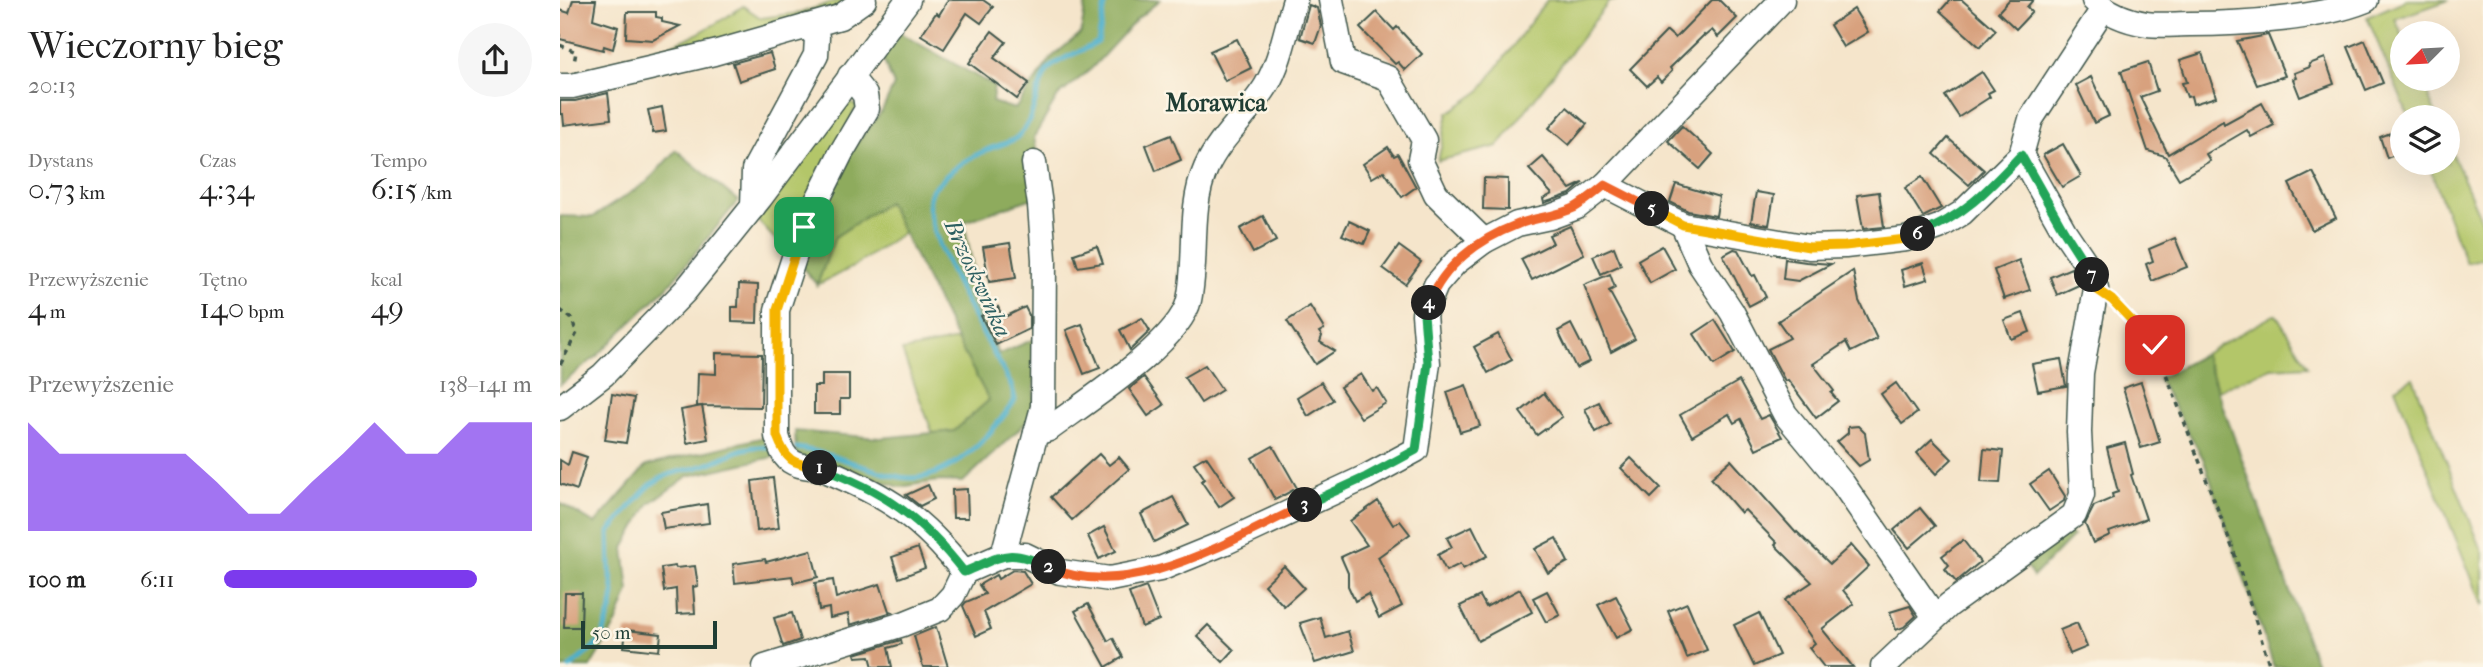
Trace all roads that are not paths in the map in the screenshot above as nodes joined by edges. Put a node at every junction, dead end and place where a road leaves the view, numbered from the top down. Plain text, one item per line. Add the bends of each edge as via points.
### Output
1 (864, 0) edge
2 (908, 0) edge
3 (1295, 0) edge
4 (1331, 0) edge
5 (1782, 0) edge
6 (2366, 0) edge
7 (2099, 4) edge
8 (807, 26) junction
9 (850, 76) junction
10 (567, 79) edge
11 (2021, 155) junction
12 (1034, 163) dead end
13 (1605, 185) junction
14 (752, 207) junction
15 (1683, 225) junction
16 (1484, 241) junction
17 (560, 408) edge
18 (1035, 433) junction
19 (1003, 555) junction
20 (964, 572) junction
21 (1935, 617) junction
22 (765, 667) edge
23 (1883, 667) edge

1 - 8 street via 839,17
2 - 9 street
3 - 18 street via 1272,75 1205,171 1194,225 1188,302 1177,322 1153,350 1049,429
4 - 16 street via 1343,62 1388,78 1424,140 1420,160 1436,194
5 - 13 street
6 - 7 street via 2310,14 2218,24 2147,24 2115,16
7 - 11 street via 2031,119
8 - 10 street via 700,57 572,86
8 - 14 street via 817,37 816,55 754,170
9 - 14 street
9 - 20 street via 865,94 867,109 804,227 777,310 777,436 783,454 793,463 822,469 904,510 941,542
11 - 15 street via 1962,213 1906,239 1809,247
11 - 21 street via 2089,268 2096,289 2081,373 2082,495 2074,515
12 - 18 street via 1044,259 1043,407
13 - 15 street
13 - 16 street via 1577,207 1517,224
14 - 17 street via 685,291 603,375
15 - 21 street via 1700,264 1732,312 1785,414 1843,484
16 - 19 street via 1436,285 1424,314 1428,363 1416,450 1160,569 1110,579 1060,572 1025,555
18 - 19 street
19 - 20 street
20 - 22 street via 940,609
21 - 23 street

